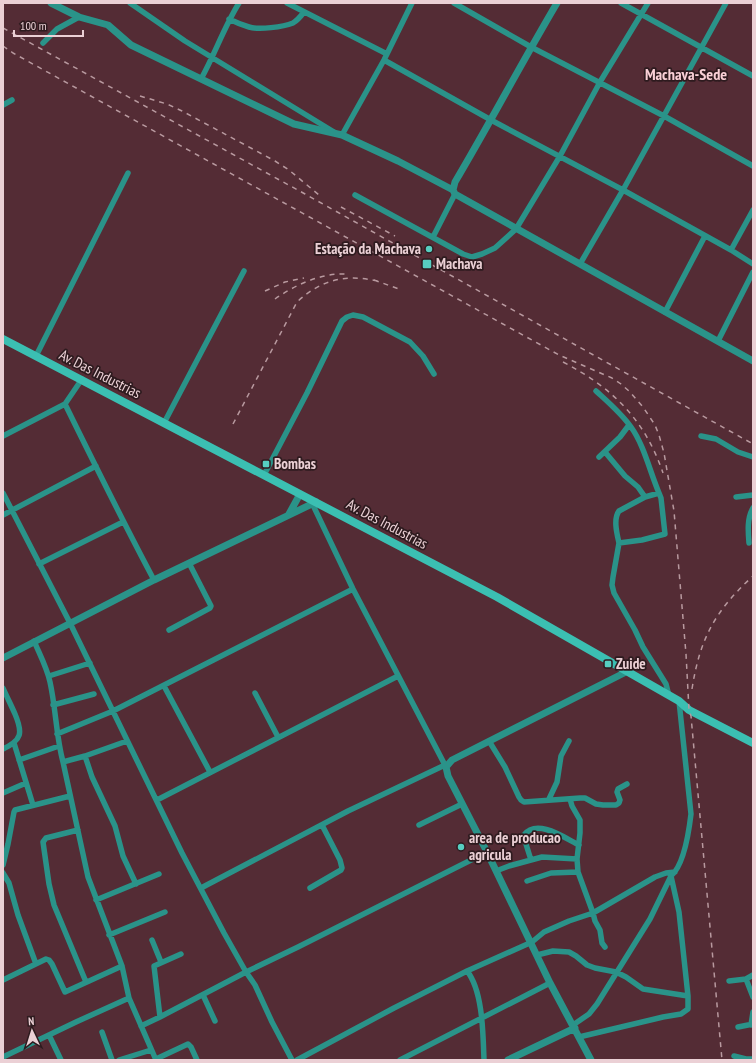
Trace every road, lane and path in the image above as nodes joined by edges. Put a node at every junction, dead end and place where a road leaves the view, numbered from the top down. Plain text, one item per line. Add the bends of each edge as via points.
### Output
1 (51, 3) edge
2 (130, 3) edge
3 (239, 3) edge
4 (287, 3) edge
5 (412, 3) edge
6 (454, 3) edge
7 (557, 3) edge
8 (621, 3) edge
9 (648, 3) edge
10 (726, 3) edge
11 (304, 12) junction
12 (642, 14) junction
13 (79, 17) junction
14 (229, 19) junction
15 (43, 43) dead end
16 (531, 47) junction
17 (702, 48) junction
18 (385, 57) junction
19 (212, 58) junction
20 (753, 76) edge
21 (201, 79) junction
22 (600, 82) junction
23 (12, 100) dead end
24 (3, 104) edge
25 (664, 116) junction
26 (491, 120) junction
27 (339, 134) junction
28 (560, 156) junction
29 (753, 166) edge
30 (128, 173) dead end
31 (623, 190) junction
32 (454, 192) junction
33 (355, 195) dead end
34 (753, 210) edge
35 (516, 229) junction
36 (705, 236) junction
37 (433, 237) junction
38 (731, 250) junction
39 (580, 264) junction
40 (753, 264) edge
41 (244, 271) dead end
42 (753, 272) edge
43 (665, 312) junction
44 (3, 339) edge
45 (718, 341) junction
46 (36, 356) junction
47 (753, 361) edge
48 (434, 374) dead end
49 (82, 379) junction
50 (596, 391) dead end
51 (65, 404) junction
52 (164, 423) junction
53 (629, 425) junction
54 (3, 436) edge
55 (701, 436) dead end
56 (605, 452) junction
57 (753, 456) edge
58 (599, 457) dead end
59 (96, 466) junction
60 (264, 475) junction
61 (3, 493) edge
62 (659, 493) junction
63 (300, 494) junction
64 (753, 495) edge
65 (645, 497) junction
66 (736, 497) dead end
67 (314, 503) junction
68 (753, 508) edge
69 (11, 511) junction
70 (289, 514) junction
71 (3, 515) edge
72 (123, 522) junction
73 (751, 529) edge
74 (619, 543) junction
75 (749, 543) dead end
76 (189, 563) junction
77 (39, 564) junction
78 (154, 580) junction
79 (354, 589) junction
80 (70, 623) junction
81 (169, 630) dead end
82 (34, 641) junction
83 (4, 657) edge
84 (90, 663) junction
85 (626, 672) junction
86 (48, 676) junction
87 (398, 676) junction
88 (164, 686) junction
89 (3, 688) edge
90 (255, 693) dead end
91 (94, 694) dead end
92 (669, 696) junction
93 (679, 701) junction
94 (53, 705) junction
95 (113, 711) junction
96 (57, 734) junction
97 (278, 737) junction
98 (127, 741) junction
99 (489, 741) junction
100 (569, 741) dead end
101 (14, 743) junction
102 (753, 743) edge
103 (59, 746) junction
104 (3, 749) edge
105 (85, 756) junction
106 (19, 760) junction
107 (64, 762) junction
108 (445, 766) junction
109 (210, 772) junction
110 (26, 783) junction
111 (627, 784) dead end
112 (3, 793) edge
113 (70, 796) junction
114 (549, 799) junction
115 (570, 799) junction
116 (157, 800) junction
117 (462, 804) junction
118 (32, 805) junction
119 (322, 825) junction
120 (419, 825) dead end
121 (78, 830) junction
122 (579, 845) junction
123 (487, 852) junction
124 (577, 859) junction
125 (531, 860) junction
126 (3, 866) edge
127 (496, 871) junction
128 (578, 872) junction
129 (3, 873) edge
130 (159, 874) dead end
131 (673, 874) junction
132 (527, 881) dead end
133 (136, 884) junction
134 (201, 888) junction
135 (310, 888) dead end
136 (96, 900) junction
137 (165, 912) dead end
138 (594, 913) junction
139 (109, 935) junction
140 (152, 940) dead end
141 (532, 942) junction
142 (605, 947) dead end
143 (181, 954) dead end
144 (538, 955) junction
145 (161, 962) junction
146 (36, 964) junction
147 (122, 966) junction
148 (467, 971) junction
149 (246, 972) junction
150 (616, 972) junction
151 (753, 975) edge
152 (4, 978) edge
153 (746, 979) junction
154 (729, 981) dead end
155 (86, 982) junction
156 (550, 982) junction
157 (202, 995) junction
158 (688, 996) junction
159 (753, 997) edge
160 (129, 998) junction
161 (753, 1012) edge
162 (160, 1018) junction
163 (482, 1018) junction
164 (215, 1021) dead end
165 (752, 1024) edge
166 (141, 1026) junction
167 (574, 1026) junction
168 (738, 1027) dead end
169 (102, 1032) dead end
170 (48, 1035) junction
171 (579, 1037) junction
172 (151, 1050) junction
173 (734, 1056) dead end
174 (3, 1057) edge
175 (753, 1059) edge
176 (61, 1060) edge
177 (112, 1060) edge
178 (119, 1060) edge
179 (156, 1060) edge
180 (197, 1060) edge
181 (292, 1060) edge
182 (297, 1060) edge
183 (400, 1060) edge
184 (484, 1060) edge
185 (508, 1060) edge
186 (591, 1060) edge

1 - 13 street
2 - 19 street
3 - 14 street
4 - 11 street
5 - 18 street
6 - 16 street
7 - 16 street
8 - 12 street
9 - 12 street
10 - 17 street
11 - 14 street via 293,22 264,28 251,28
11 - 18 street
12 - 17 street
12 - 22 street
13 - 15 street via 57,29
13 - 21 street via 108,25 131,45
14 - 19 street
16 - 22 street
16 - 26 street
17 - 20 street
17 - 25 street
18 - 26 street
18 - 27 street
19 - 21 street
19 - 27 street
21 - 27 street via 294,124
22 - 25 street
22 - 28 street
23 - 24 street
25 - 29 street
25 - 31 street
26 - 28 street
26 - 32 street via 455,182
27 - 32 street via 398,161
28 - 31 street
28 - 35 street
30 - 46 street
31 - 36 street
31 - 39 street
32 - 35 street
32 - 37 street
33 - 37 street
34 - 38 street
35 - 37 street via 495,248 472,257
35 - 39 street
36 - 38 street
36 - 43 street
38 - 40 street
39 - 43 street
41 - 52 street
42 - 45 street
43 - 45 street
44 - 46 main road, Av. Das Industrias
45 - 47 street
46 - 49 main road, Av. Das Industrias
48 - 60 street via 410,342 363,317 347,317 338,328
49 - 51 street
49 - 52 main road, Av. Das Industrias
50 - 53 street
51 - 54 street
51 - 59 street
52 - 60 main road, Av. Das Industrias
53 - 56 street
53 - 62 street via 645,455
55 - 57 street via 716,439 738,452
56 - 58 street
56 - 65 street
59 - 69 street
59 - 72 street
60 - 63 main road, Av. Das Industrias
61 - 69 street
62 - 65 street
62 - 74 street via 665,534
63 - 67 main road, Av. Das Industrias
63 - 70 street
64 - 66 street
65 - 74 street via 616,514
67 - 70 street
67 - 79 street
67 - 85 main road, Av. Das Industrias via 497,597
68 - 73 street
69 - 71 street
69 - 77 street
70 - 76 street
72 - 77 street
72 - 78 street
73 - 75 street
74 - 92 street via 612,585 614,593 666,684
76 - 78 street
76 - 81 street via 211,606
77 - 80 street
78 - 80 street
79 - 87 street
79 - 88 street
80 - 82 street
80 - 84 street
82 - 83 street
82 - 86 street
84 - 86 street
84 - 95 street
85 - 92 main road, Av. Das Industrias
85 - 99 street
86 - 94 street
87 - 97 street
87 - 108 street
88 - 95 street
88 - 109 street
89 - 101 street via 21,727
90 - 97 street
91 - 94 street
92 - 93 main road, Av. Das Industrias
93 - 102 main road, Av. Das Industrias via 689,710
93 - 131 street via 691,814 680,862
94 - 96 street
95 - 96 street
95 - 98 street
96 - 103 street
97 - 109 street
98 - 105 street
98 - 116 street
99 - 108 street
99 - 114 street via 521,800 528,802
100 - 114 street via 561,756 557,782
101 - 104 street
101 - 106 street
103 - 106 street
103 - 107 street
105 - 107 street
105 - 133 street
106 - 110 street
107 - 113 street
108 - 117 street
108 - 119 street
109 - 116 street
110 - 112 street
110 - 118 street
111 - 115 street via 618,789 618,804 596,804 585,798
113 - 118 street
113 - 121 street
114 - 115 street
115 - 122 street via 580,820
116 - 134 street
117 - 120 street
117 - 123 street
118 - 126 street via 14,812
119 - 134 street
119 - 135 street via 342,868
121 - 136 street via 85,870
121 - 155 street via 46,838 43,842 54,905
122 - 124 street
122 - 125 street via 548,829 536,828 524,835
123 - 127 street
123 - 149 street
124 - 125 street via 549,856
124 - 128 street
125 - 127 street
127 - 141 street
128 - 132 street via 551,873
128 - 138 street
129 - 146 street via 9,883
130 - 133 street
131 - 138 street via 666,873 655,877
131 - 150 street via 650,919
131 - 158 street
133 - 136 street
134 - 149 street
136 - 139 street
137 - 139 street
138 - 141 street via 544,932
138 - 142 street
139 - 147 street
140 - 145 street
141 - 144 street
141 - 148 street
143 - 145 street
144 - 150 street via 553,951 569,952 587,965
144 - 156 street
145 - 162 street via 153,967
146 - 152 street
146 - 155 street via 49,960 65,992
147 - 155 street
147 - 160 street
148 - 163 street via 474,982
148 - 182 street
149 - 157 street
149 - 181 street
150 - 158 street via 643,989
150 - 167 street via 597,1004
151 - 153 street
153 - 154 street
153 - 159 street
156 - 163 street
156 - 167 street
157 - 162 street
157 - 164 street
158 - 171 street via 688,1009 681,1014
160 - 166 street
160 - 170 street
161 - 165 street
162 - 166 street
163 - 183 street
163 - 184 street
165 - 168 street
166 - 172 street
167 - 171 street
167 - 185 street
169 - 177 street
170 - 174 street
170 - 176 street
171 - 186 street
172 - 178 street
172 - 179 street
173 - 175 street
179 - 180 street via 188,1044

